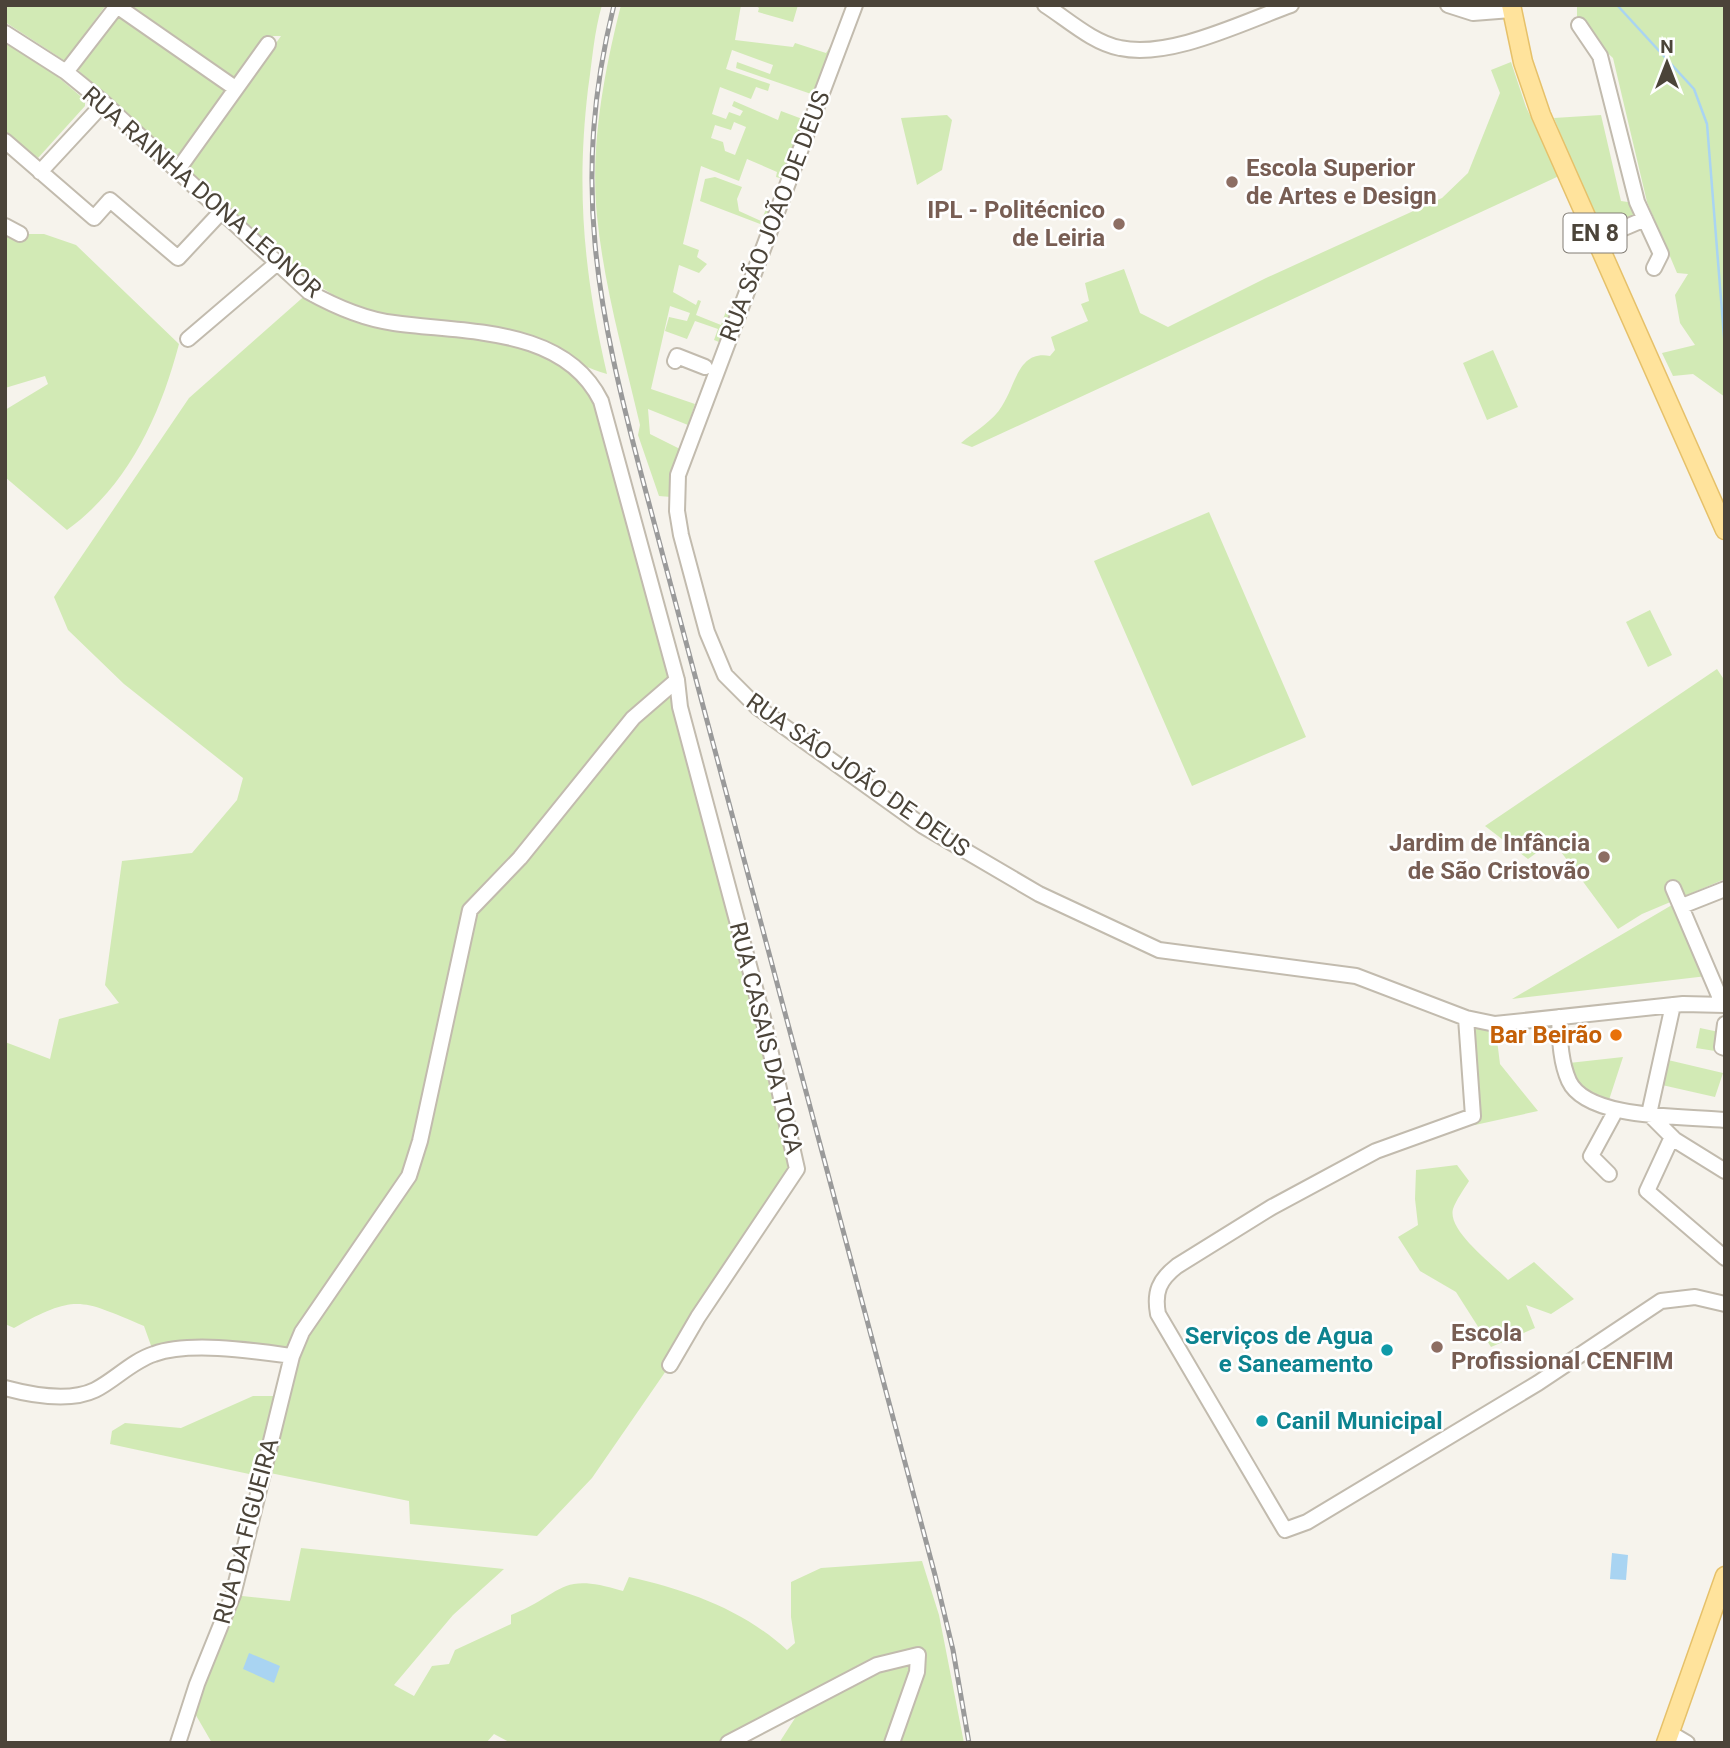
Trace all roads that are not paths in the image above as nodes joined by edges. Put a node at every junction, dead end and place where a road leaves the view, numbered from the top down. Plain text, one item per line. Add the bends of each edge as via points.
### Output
1 (855, 5) edge
2 (1045, 5) edge
3 (1291, 5) edge
4 (1448, 5) edge
5 (117, 6) edge
6 (1511, 7) edge
7 (1578, 26) dead end
8 (5, 33) edge
9 (268, 44) dead end
10 (66, 72) junction
11 (235, 88) junction
12 (104, 103) junction
13 (5, 141) edge
14 (177, 171) junction
15 (40, 172) junction
16 (221, 212) junction
17 (1645, 219) junction
18 (5, 226) edge
19 (20, 234) dead end
20 (1598, 239) junction
21 (276, 264) junction
22 (1654, 268) dead end
23 (188, 339) dead end
24 (675, 361) dead end
25 (705, 368) dead end
26 (1725, 530) edge
27 (677, 680) junction
28 (1673, 888) dead end
29 (1725, 889) edge
30 (1682, 906) junction
31 (1673, 1005) junction
32 (1724, 1005) edge
33 (1559, 1017) junction
34 (1466, 1018) junction
35 (1725, 1024) edge
36 (1725, 1048) edge
37 (1616, 1110) junction
38 (1649, 1114) junction
39 (1725, 1120) edge
40 (1672, 1137) junction
41 (1725, 1171) edge
42 (1609, 1174) dead end
43 (1725, 1258) edge
44 (1725, 1304) edge
45 (292, 1356) junction
46 (670, 1365) dead end
47 (5, 1388) edge
48 (1725, 1576) edge
49 (1668, 1738) edge
50 (178, 1743) edge
51 (728, 1743) edge
52 (892, 1743) edge
53 (1687, 1743) edge

1 - 34 street, RUA SÃO JOÃO DE DEUS via 678,475 681,535 707,632 725,675 757,707 923,826 1039,894 1159,950 1356,976
2 - 3 street via 1117,48 1137,50 1175,45
4 - 6 street via 1473,13
5 - 10 street
5 - 11 street
6 - 20 main road, EN 8 via 1532,93
7 - 17 street via 1600,56
8 - 10 street, RUA RAINHA DONA LEONOR
9 - 11 street
10 - 12 street, RUA RAINHA DONA LEONOR
11 - 14 street
12 - 14 street, RUA RAINHA DONA LEONOR
12 - 15 street
13 - 15 street
14 - 16 street, RUA RAINHA DONA LEONOR
15 - 16 street via 94,218 110,200 178,258
16 - 21 street, RUA RAINHA DONA LEONOR
17 - 20 street
17 - 22 street via 1661,254
18 - 19 street
20 - 26 main road, EN 8
21 - 23 street
21 - 27 street, RUA RAINHA DONA LEONOR via 335,307 393,323 474,330 525,341 564,361 589,382 605,412
24 - 25 street via 677,356
27 - 45 street, RUA DA FIGUEIRA via 633,718 520,858 470,910 409,1175 302,1332
27 - 46 street, RUA CASAIS DA TOCA via 680,707 763,1018 797,1169
28 - 30 street
29 - 30 street
30 - 32 street
31 - 32 street, RUA SÃO JOÃO DE DEUS
31 - 33 street, RUA SÃO JOÃO DE DEUS
31 - 38 street
33 - 34 street, RUA SÃO JOÃO DE DEUS via 1495,1024
33 - 37 street via 1563,1064 1570,1084 1582,1098
34 - 44 street via 1473,1116 1376,1151 1322,1179 1177,1266 1159,1284 1155,1298 1158,1314 1285,1530 1307,1522 1485,1416 1661,1301 1695,1297
35 - 36 street
37 - 38 street
37 - 42 street via 1591,1156
38 - 39 street
38 - 40 street
40 - 41 street
40 - 43 street via 1647,1191
45 - 47 street via 239,1349 154,1353 92,1391 62,1396
45 - 50 street, RUA DA FIGUEIRA via 248,1544
48 - 49 main road
49 - 53 street
51 - 52 street via 877,1665 918,1655 917,1672

